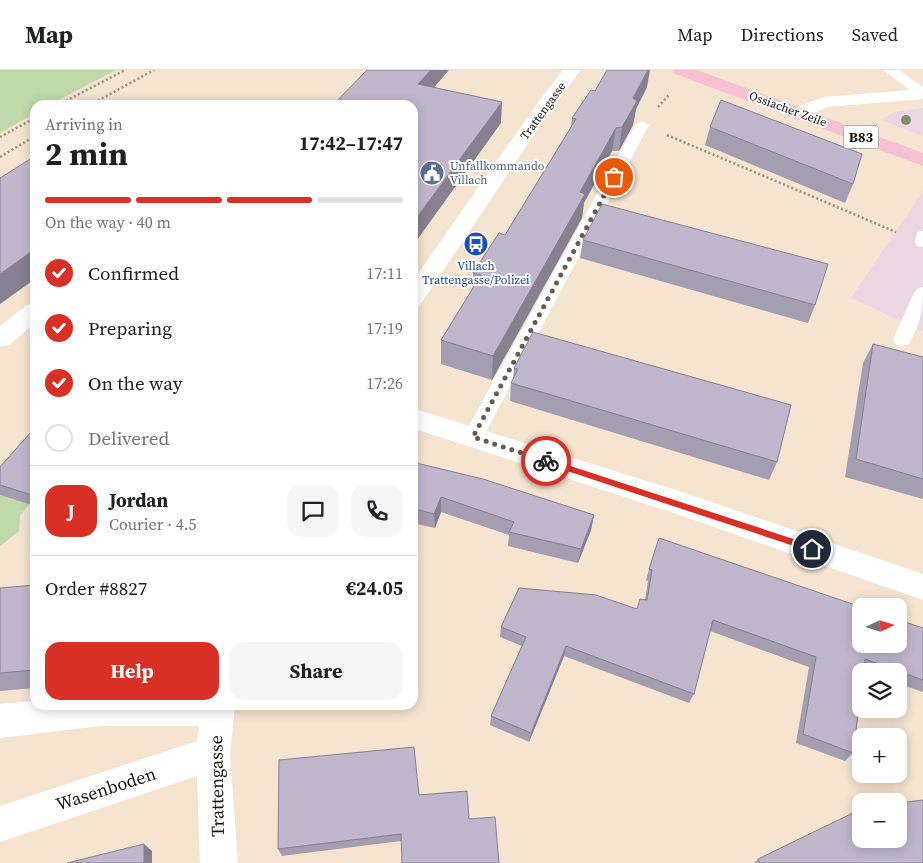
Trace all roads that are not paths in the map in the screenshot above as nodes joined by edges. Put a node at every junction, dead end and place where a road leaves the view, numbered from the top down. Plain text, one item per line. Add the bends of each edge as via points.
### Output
1 (572, 70) edge
2 (681, 70) edge
3 (890, 70) edge
4 (923, 94) edge
5 (799, 113) junction
6 (642, 125) road end
7 (923, 160) edge
8 (418, 291) edge
9 (923, 293) edge
10 (30, 315) edge
11 (0, 339) edge
12 (902, 339) dead end
13 (418, 420) edge
14 (473, 437) junction
15 (923, 587) edge
16 (100, 710) edge
17 (218, 710) edge
18 (0, 721) edge
19 (213, 753) junction
20 (0, 824) edge
21 (219, 863) edge

1 - 8 street, Trattengasse
2 - 5 main road, Ossiacher Zeile / B83
3 - 4 lane
4 - 5 street via 824,102
5 - 7 main road, Ossiacher Zeile / B83
6 - 14 lane
9 - 12 lane
10 - 11 street
13 - 14 street
14 - 15 street via 682,504
16 - 18 street, Trattengasse
17 - 19 street, Trattengasse
19 - 20 street, Wasenboden
19 - 21 street, Trattengasse

